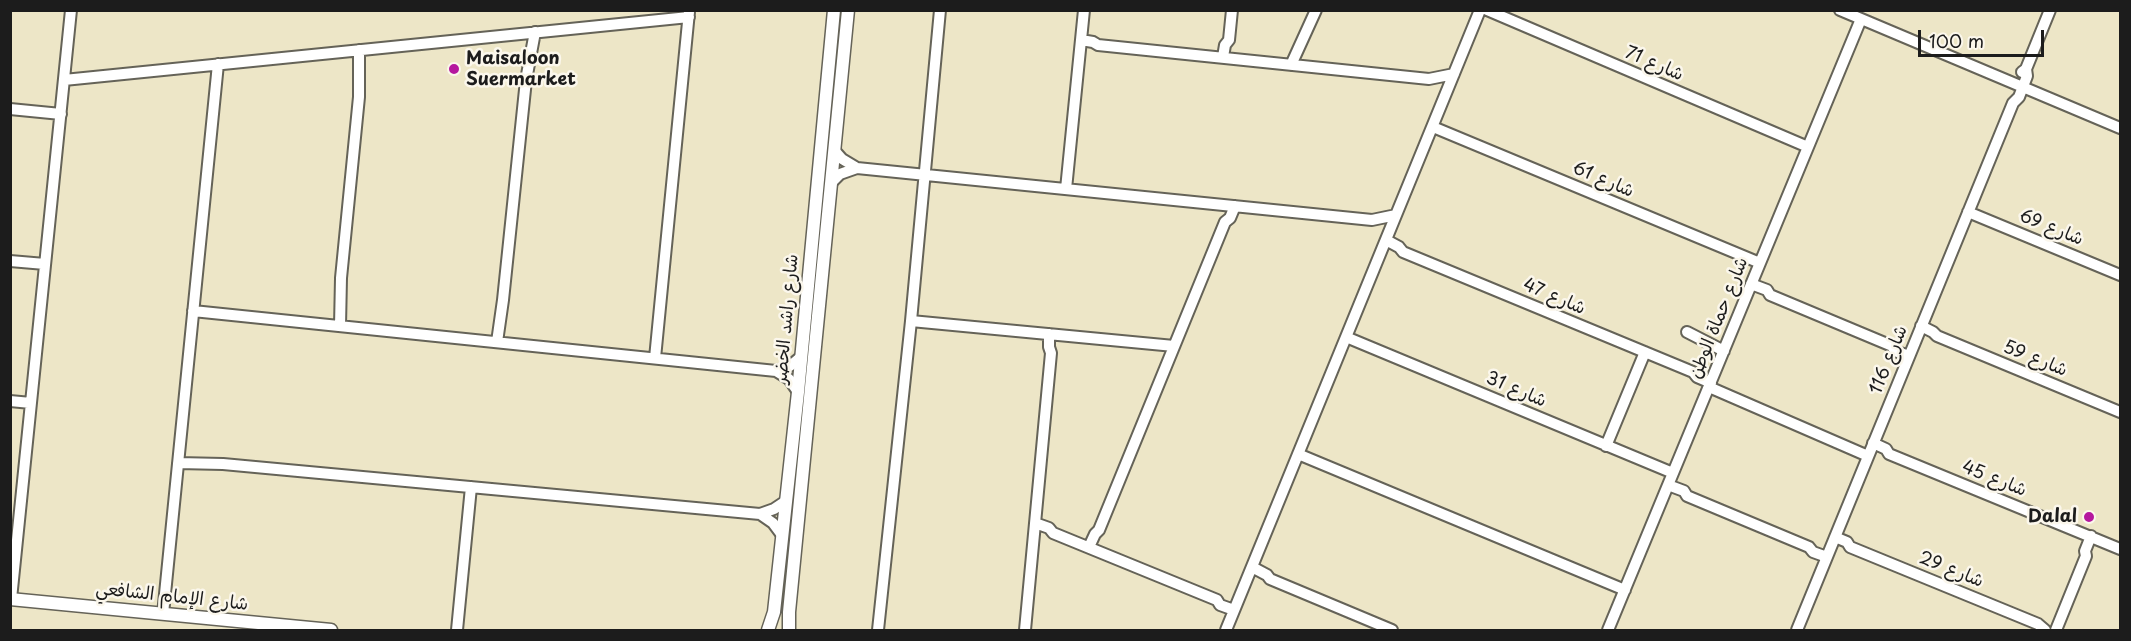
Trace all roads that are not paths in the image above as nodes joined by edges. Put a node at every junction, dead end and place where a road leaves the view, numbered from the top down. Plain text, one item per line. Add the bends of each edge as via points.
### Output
1 (71, 10) edge
2 (834, 10) edge
3 (848, 10) edge
4 (940, 10) edge
5 (1084, 10) edge
6 (1232, 10) edge
7 (1316, 10) edge
8 (1480, 10) edge
9 (1487, 10) edge
10 (1840, 10) edge
11 (2050, 10) edge
12 (689, 14) edge
13 (1861, 19) junction
14 (531, 33) junction
15 (1080, 44) junction
16 (364, 49) junction
17 (1227, 57) junction
18 (218, 64) junction
19 (1295, 65) junction
20 (1454, 74) junction
21 (1429, 79) junction
22 (64, 80) junction
23 (2020, 85) junction
24 (1448, 88) junction
25 (10, 109) edge
26 (61, 114) junction
27 (1432, 126) junction
28 (2121, 128) edge
29 (1808, 147) junction
30 (834, 150) junction
31 (857, 168) junction
32 (924, 174) junction
33 (831, 183) junction
34 (1066, 189) junction
35 (1231, 206) junction
36 (1968, 212) junction
37 (1396, 215) junction
38 (1372, 220) junction
39 (1386, 239) junction
40 (10, 261) edge
41 (1760, 263) junction
42 (45, 264) junction
43 (2121, 275) edge
44 (1750, 287) junction
45 (193, 311) junction
46 (911, 321) junction
47 (336, 326) junction
48 (1920, 329) junction
49 (1687, 333) dead end
50 (1053, 335) junction
51 (1346, 337) junction
52 (500, 342) junction
53 (1174, 346) junction
54 (1724, 351) junction
55 (1645, 352) junction
56 (1910, 353) junction
57 (802, 356) junction
58 (655, 358) junction
59 (776, 371) junction
60 (1711, 382) junction
61 (798, 392) junction
62 (10, 401) edge
63 (10, 406) edge
64 (31, 406) junction
65 (2121, 412) edge
66 (1606, 446) junction
67 (1871, 450) junction
68 (1298, 454) junction
69 (178, 459) junction
70 (1673, 473) junction
71 (471, 487) junction
72 (1667, 488) junction
73 (786, 501) junction
74 (760, 514) junction
75 (1034, 527) junction
76 (782, 535) junction
77 (2094, 538) junction
78 (1831, 547) junction
79 (1092, 549) junction
80 (2121, 549) edge
81 (1250, 571) junction
82 (1625, 590) junction
83 (11, 599) edge
84 (1235, 607) junction
85 (163, 614) junction
86 (2042, 627) edge
87 (2056, 629) edge
88 (324, 630) edge
89 (457, 630) edge
90 (768, 630) edge
91 (789, 630) edge
92 (878, 630) edge
93 (1024, 630) edge
94 (1226, 630) edge
95 (1392, 630) edge
96 (1608, 630) edge
97 (1797, 630) edge

1 - 22 street
2 - 57 street, شارع راشد الخضر
3 - 30 street, شارع راشد الخضر
4 - 32 street
5 - 15 street
6 - 17 street via 1225,45
7 - 19 street
8 - 20 street
9 - 29 street, شارع 71
10 - 13 street
11 - 23 street, شارع 116 via 2026,69 2028,74
12 - 14 street
12 - 58 street
13 - 23 street
13 - 29 street, شارع حماة الوطن
14 - 16 street
14 - 52 street
15 - 17 street via 1093,42
15 - 34 street
16 - 18 street
16 - 47 street
17 - 19 street
18 - 22 street
18 - 45 street
19 - 21 street
20 - 21 street
20 - 24 street
21 - 24 street
22 - 26 street
23 - 28 street
23 - 36 street, شارع 116 via 2018,99
24 - 27 street
25 - 26 street
26 - 42 street
27 - 37 street
27 - 41 street, شارع 61
29 - 41 street, شارع حماة الوطن
30 - 31 street
30 - 33 street, شارع راشد الخضر
31 - 32 street
31 - 33 street via 840,174
32 - 34 street
32 - 46 street
33 - 91 street, شارع راشد الخضر
34 - 35 street
35 - 38 street
35 - 53 street via 1230,219 1225,222
36 - 43 street, شارع 69
36 - 48 street, شارع 116
37 - 38 street
37 - 39 street
38 - 39 street, شارع 47
39 - 51 street
39 - 55 street, شارع 47 via 1397,253 1403,252
40 - 42 street
41 - 44 street, شارع حماة الوطن
42 - 64 street
44 - 54 street, شارع حماة الوطن
44 - 56 street via 1765,289 1770,295
45 - 47 street
45 - 69 street
46 - 50 street
46 - 92 street
47 - 52 street
48 - 56 street, شارع 116
48 - 65 street, شارع 59
49 - 54 street
50 - 53 street
50 - 75 street
51 - 66 street, شارع 31
51 - 68 street
52 - 58 street
53 - 79 street
54 - 60 street, شارع حماة الوطن
55 - 60 street, شارع 47 via 1699,371
55 - 66 street
56 - 67 street, شارع 116
57 - 59 street
57 - 61 street, شارع راشد الخضر
58 - 59 street
59 - 61 street via 789,379
60 - 67 street, شارع 47
60 - 70 street, شارع حماة الوطن
61 - 73 street, شارع راشد الخضر
62 - 64 street
63 - 64 street
64 - 83 street
66 - 70 street, شارع 31
67 - 77 street, شارع 45
67 - 78 street, شارع 116
68 - 81 street
68 - 82 street
69 - 71 street
69 - 85 street
70 - 72 street, شارع حماة الوطن
71 - 74 street
71 - 89 street
72 - 78 street via 1684,491 1687,496 1813,552
72 - 82 street, شارع حماة الوطن
73 - 74 street
73 - 76 street, شارع راشد الخضر
74 - 76 street
75 - 79 street
75 - 93 street
76 - 90 street, شارع راشد الخضر via 774,612
77 - 80 street, شارع 45
77 - 87 street via 2085,551
78 - 86 street, شارع 29 via 1850,547
78 - 97 street, شارع 116
79 - 84 street via 1217,600 1220,605
81 - 84 street
81 - 95 street via 1265,581 1270,579
82 - 96 street, شارع حماة الوطن
83 - 85 street, شارع الإمام الشافعي
84 - 94 street
85 - 88 street, شارع الإمام الشافعي
86 - 87 street, شارع 29 via 2044,623

